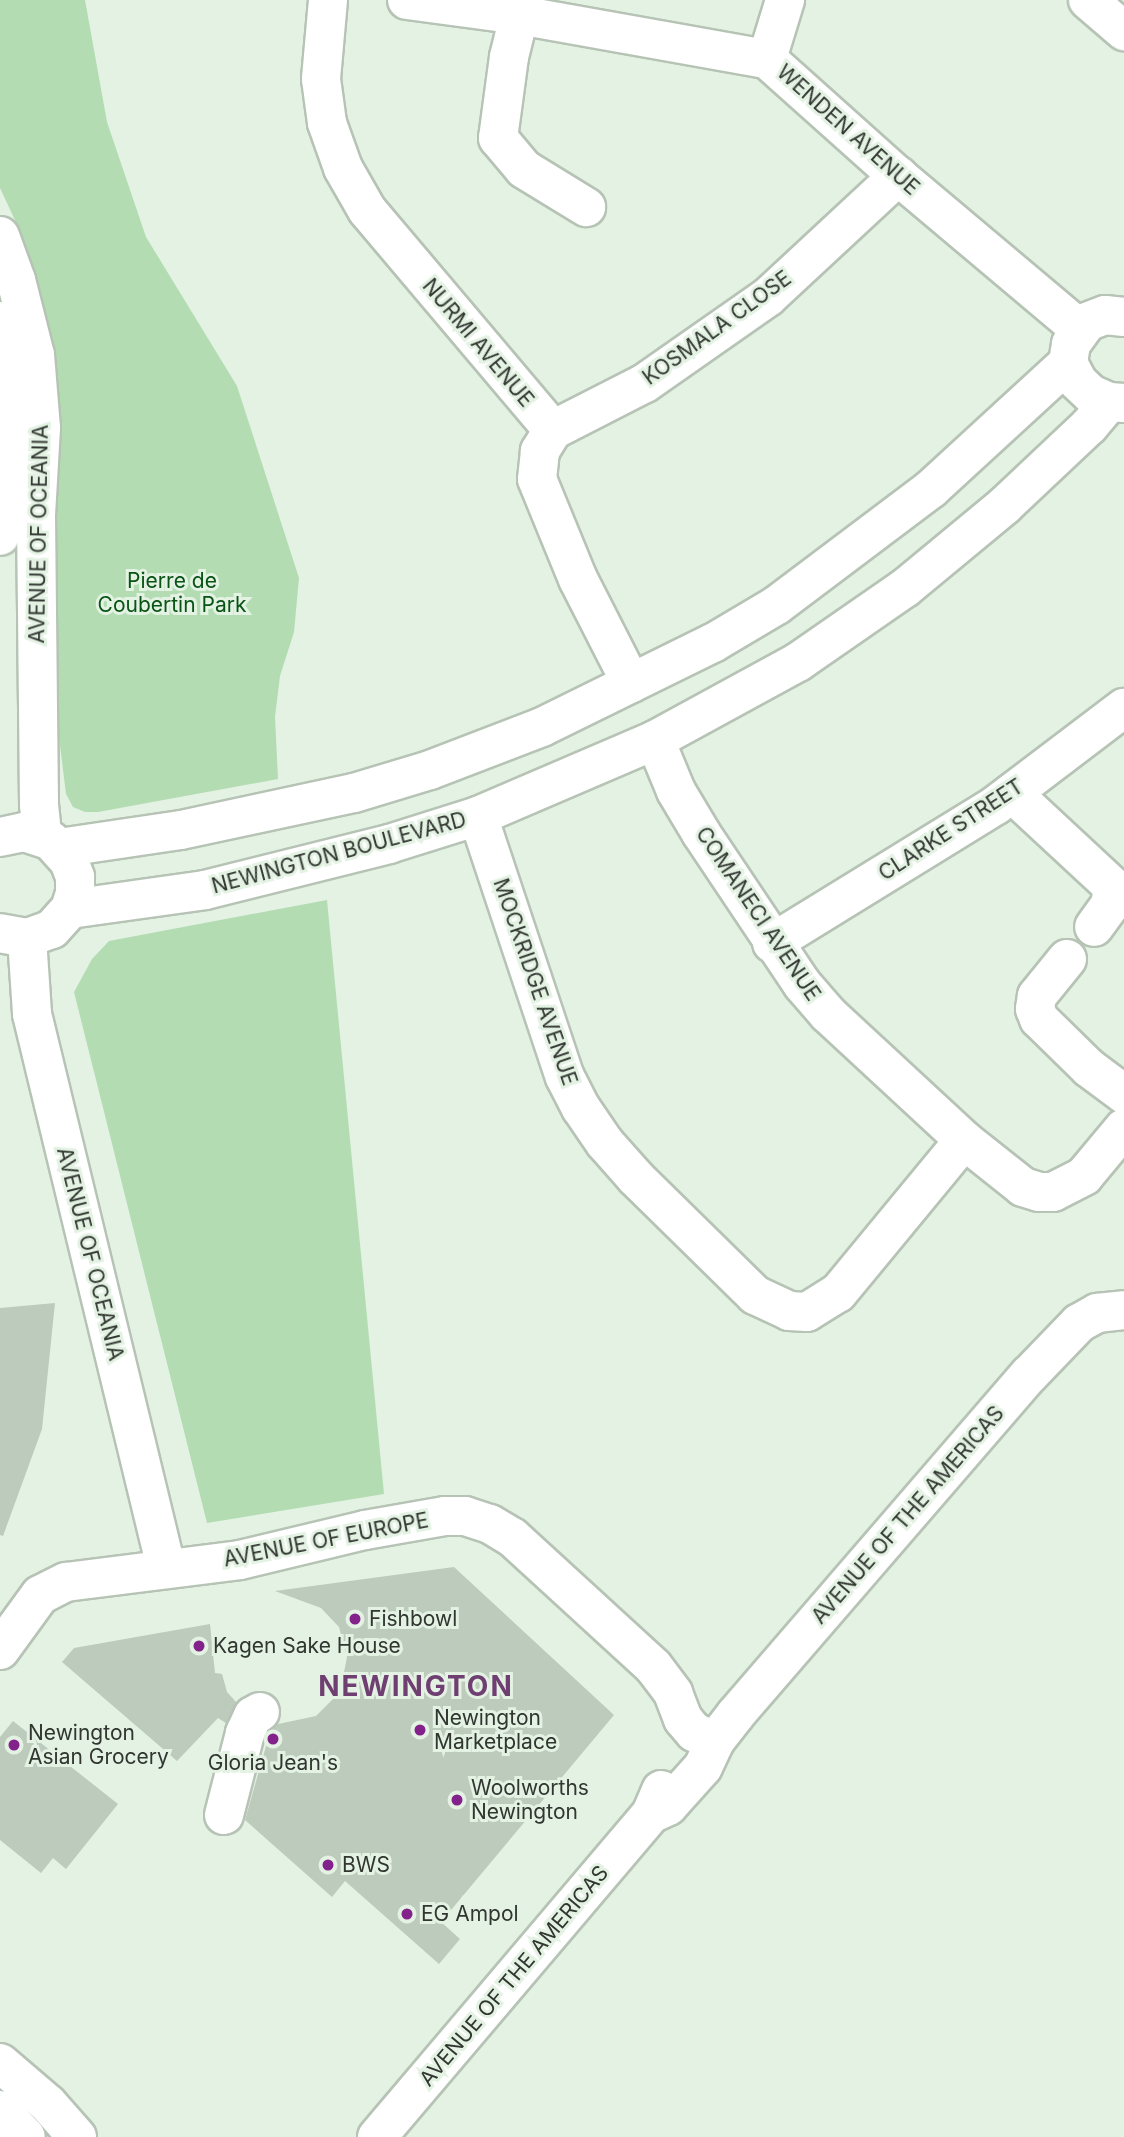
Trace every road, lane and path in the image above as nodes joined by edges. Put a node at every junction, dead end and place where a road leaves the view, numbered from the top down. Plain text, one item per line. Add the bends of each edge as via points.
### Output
1 (328, 0) edge
2 (407, 0) edge
3 (785, 0) edge
4 (1088, 0) edge
5 (521, 7) edge
6 (1124, 32) edge
7 (767, 59) junction
8 (898, 176) junction
9 (586, 207) dead end
10 (0, 236) edge
11 (0, 321) edge
12 (1102, 325) edge
13 (1116, 402) edge
14 (553, 430) junction
15 (0, 537) edge
16 (631, 683) junction
17 (1124, 709) edge
18 (654, 740) junction
19 (1012, 793) junction
20 (478, 816) junction
21 (0, 837) edge
22 (51, 842) junction
23 (70, 909) junction
24 (1094, 928) dead end
25 (14, 936) edge
26 (772, 943) junction
27 (1068, 959) dead end
28 (1124, 1094) edge
29 (1124, 1128) edge
30 (964, 1140) junction
31 (1120, 1309) edge
32 (166, 1567) junction
33 (0, 1650) edge
34 (260, 1712) dead end
35 (683, 1719) junction
36 (715, 1741) junction
37 (679, 1768) junction
38 (651, 1814) junction
39 (225, 1815) dead end
40 (0, 2063) edge
41 (0, 2110) edge
42 (26, 2137) edge
43 (77, 2137) edge
44 (377, 2137) edge

1 - 14 street, NURMI AVENUE via 321,79 327,123 352,186 366,210
2 - 5 street, WENDEN AVENUE
3 - 7 street
4 - 6 street
5 - 7 street, WENDEN AVENUE
5 - 9 street via 498,138 524,169
7 - 8 street, WENDEN AVENUE
8 - 12 street, WENDEN AVENUE
8 - 14 street, KOSMALA CLOSE via 768,296 645,383
10 - 22 street, AVENUE OF OCEANIA via 35,355 41,428 36,516 39,805
11 - 15 street, AVENUE OF OCEANIA via 7,399
12 - 13 street, WENDEN AVENUE via 1084,388
12 - 16 street via 981,446 859,547 777,605
13 - 18 street, NEWINGTON BOULEVARD via 905,588 798,662
14 - 16 street via 540,451 537,479 578,579
16 - 22 street via 542,727 354,793 170,832
17 - 19 street, CLARKE STREET
18 - 20 street, NEWINGTON BOULEVARD
18 - 26 street, COMANECI AVENUE via 677,791
19 - 24 street via 1112,887 1110,905
19 - 26 street, CLARKE STREET
20 - 23 street, NEWINGTON BOULEVARD via 389,844 205,890
20 - 30 street, MOCKRIDGE AVENUE via 565,1077 581,1108 636,1178 755,1295 789,1311 807,1312 838,1293
21 - 22 street via 24,832
22 - 23 street via 69,861 75,877
23 - 25 street via 52,929
25 - 32 street, AVENUE OF OCEANIA
26 - 30 street, COMANECI AVENUE via 828,1014
27 - 28 street via 1037,996 1039,1019 1089,1068
29 - 30 street, COMANECI AVENUE via 1084,1177 1053,1192 1023,1187
31 - 36 street, AVENUE OF THE AMERICAS via 1097,1313 1079,1323 1029,1375
32 - 33 street, AVENUE OF EUROPE via 66,1582 40,1595
32 - 35 street, AVENUE OF EUROPE via 240,1560 365,1530 465,1516 512,1538 653,1666 673,1693
34 - 39 street via 245,1733
35 - 36 street, AVENUE OF EUROPE via 694,1732
35 - 37 street
36 - 37 street, AVENUE OF THE AMERICAS via 696,1747
36 - 38 street, AVENUE OF THE AMERICAS via 703,1767 677,1797
37 - 38 street, AVENUE OF THE AMERICAS via 663,1787
38 - 44 street, AVENUE OF THE AMERICAS
40 - 43 street
41 - 42 street

